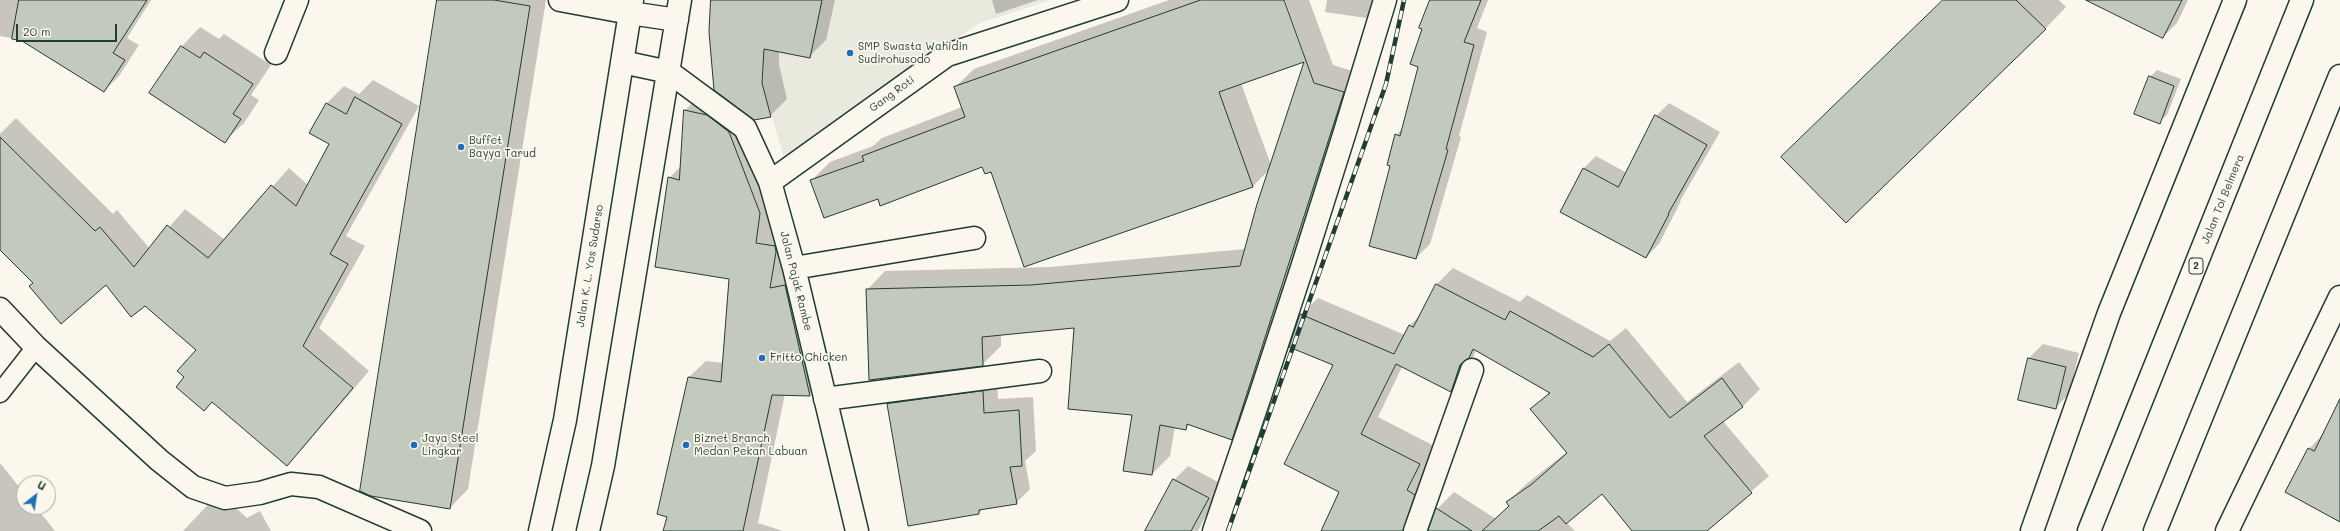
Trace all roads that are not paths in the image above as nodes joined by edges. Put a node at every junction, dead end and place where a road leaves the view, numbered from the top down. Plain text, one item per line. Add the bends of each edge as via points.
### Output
1 (297, 0) edge
2 (560, 0) edge
3 (1116, 0) edge
4 (1385, 0) edge
5 (2235, 0) edge
6 (2302, 0) edge
7 (631, 6) edge
8 (678, 10) edge
9 (276, 53) dead end
10 (622, 62) junction
11 (669, 72) junction
12 (2340, 76) edge
13 (770, 182) junction
14 (974, 238) dead end
15 (794, 268) junction
16 (2340, 298) edge
17 (0, 309) edge
18 (36, 347) junction
19 (1472, 370) dead end
20 (1040, 371) dead end
21 (0, 393) edge
22 (825, 399) junction
23 (420, 531) edge
24 (540, 531) edge
25 (588, 531) edge
26 (857, 531) edge
27 (1214, 531) edge
28 (1415, 531) edge
29 (2032, 531) edge
30 (2089, 531) edge
31 (2155, 531) edge
32 (2227, 531) edge

1 - 9 main road
2 - 7 main road
3 - 13 main road, Gang Roti via 947,55
4 - 27 main road via 1271,368
5 - 29 main road via 2109,313
6 - 30 main road, Jalan Tol Belmera / 2
7 - 8 main road
7 - 10 main road, Jalan K. L. Yos Sudarso
8 - 11 main road
10 - 11 main road
10 - 24 main road, Jalan K. L. Yos Sudarso via 565,420
11 - 13 main road, Jalan Pajak Rambe via 745,128
11 - 25 main road via 604,466
12 - 31 main road
13 - 15 main road, Jalan Pajak Rambe
14 - 15 main road
15 - 22 main road, Jalan Pajak Rambe
16 - 32 main road
17 - 18 main road
18 - 21 lane
18 - 23 main road via 159,460 193,487 225,498 260,493 291,484 319,488
19 - 28 main road
20 - 22 main road
22 - 26 main road, Jalan Pajak Rambe

